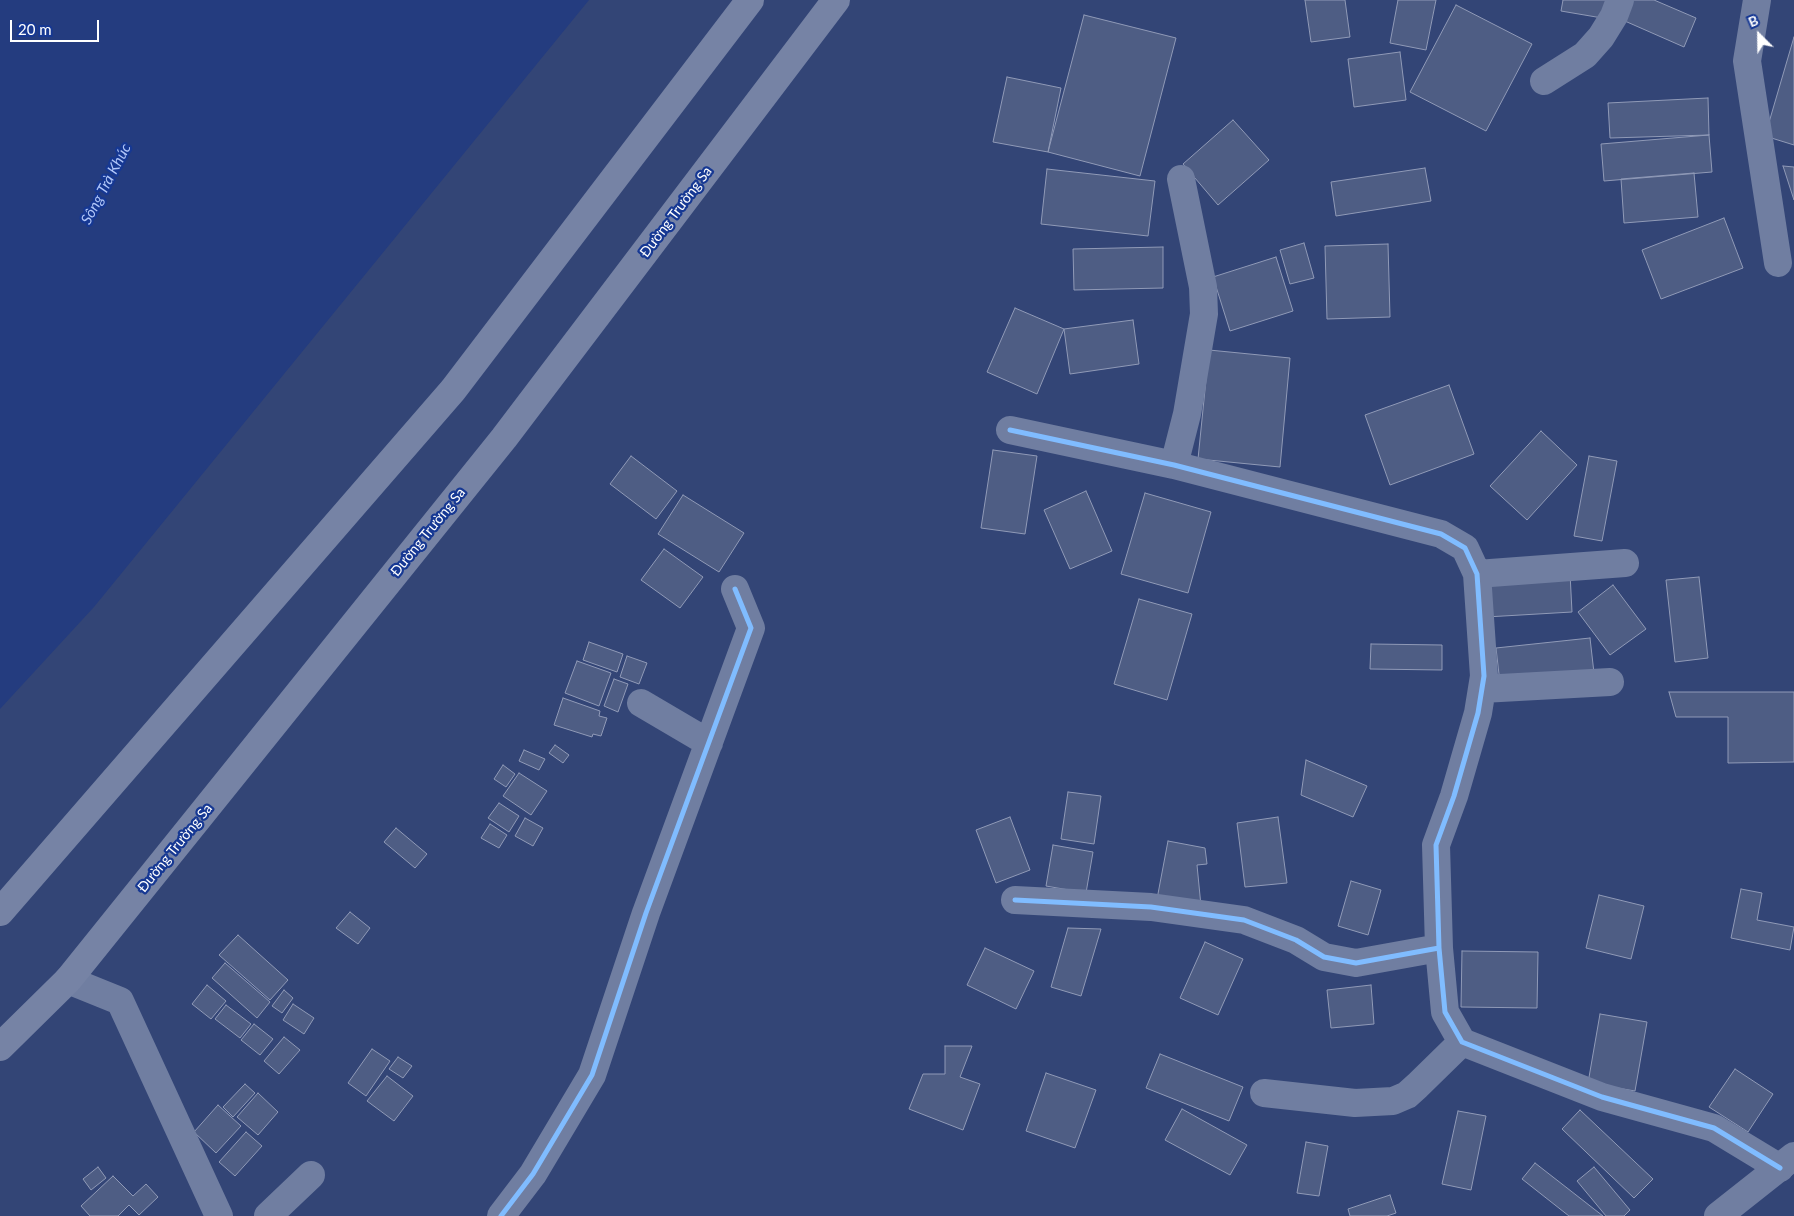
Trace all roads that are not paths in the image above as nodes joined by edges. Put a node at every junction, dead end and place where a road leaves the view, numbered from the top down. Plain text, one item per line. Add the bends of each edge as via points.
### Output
1 (750, 0) edge
2 (836, 0) edge
3 (1620, 0) edge
4 (1757, 0) edge
5 (1544, 81) dead end
6 (1181, 179) dead end
7 (1778, 263) dead end
8 (1010, 430) dead end
9 (1174, 465) junction
10 (1624, 563) dead end
11 (1477, 574) junction
12 (735, 589) dead end
13 (1610, 682) dead end
14 (1482, 689) junction
15 (641, 703) dead end
16 (709, 743) junction
17 (1015, 900) dead end
18 (0, 912) edge
19 (1439, 948) junction
20 (68, 980) junction
21 (1462, 1042) junction
22 (0, 1047) edge
23 (1264, 1093) dead end
24 (1787, 1162) edge
25 (312, 1175) dead end
26 (219, 1216) edge
27 (268, 1216) edge
28 (501, 1216) edge
29 (1718, 1216) edge

1 - 18 main road via 453,390
2 - 20 main road, Đường Trường Sa via 504,438
3 - 5 street via 1614,16 1585,55
4 - 7 street via 1748,61
6 - 9 street via 1203,287 1204,314 1187,414
8 - 9 street
9 - 11 street via 1441,534 1465,548
10 - 11 street
11 - 14 street via 1484,676
12 - 16 street via 751,628
13 - 14 street
14 - 19 street via 1454,796 1436,845
15 - 16 street
16 - 28 street via 646,914 592,1076 533,1174
17 - 19 street via 1151,908 1244,920 1296,940 1324,957 1356,962
19 - 21 street via 1445,1012
20 - 22 main road, Đường Trường Sa
20 - 26 street via 120,1001
21 - 23 street via 1418,1086 1393,1102 1355,1103
21 - 24 street via 1602,1097 1714,1128
24 - 29 street
25 - 27 street

